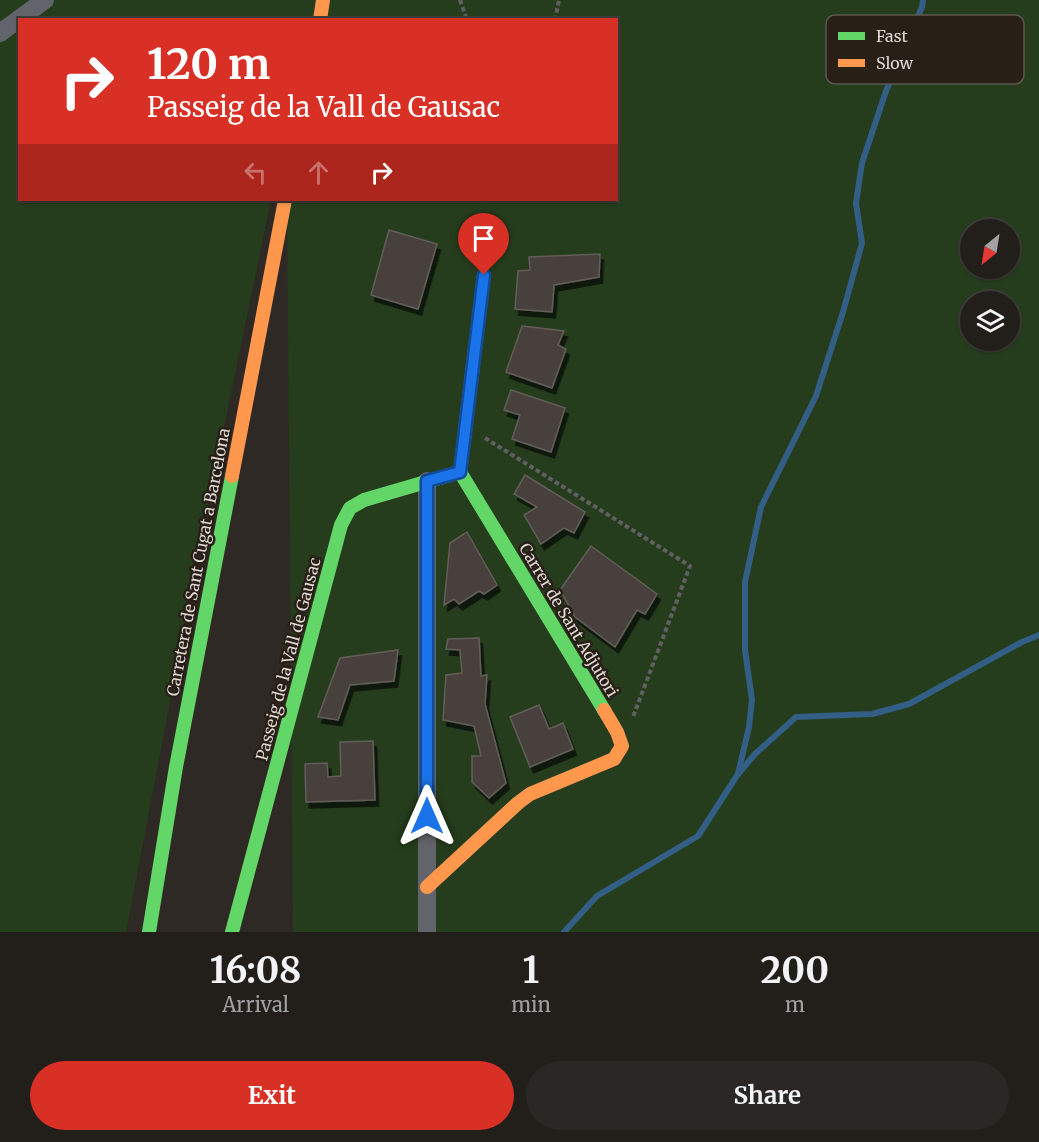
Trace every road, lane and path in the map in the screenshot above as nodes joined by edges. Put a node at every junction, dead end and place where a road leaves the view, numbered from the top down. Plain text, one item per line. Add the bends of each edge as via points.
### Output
1 (45, 0) edge
2 (323, 0) edge
3 (460, 0) edge
4 (560, 0) edge
5 (20, 18) edge
6 (320, 18) edge
7 (466, 18) edge
8 (556, 18) edge
9 (18, 20) edge
10 (0, 33) edge
11 (285, 201) edge
12 (484, 275) dead end
13 (466, 426) junction
14 (460, 472) junction
15 (427, 481) junction
16 (622, 746) junction
17 (427, 887) junction
18 (149, 932) edge
19 (232, 932) edge
20 (427, 932) edge

1 - 5 street
2 - 6 street
3 - 7 path
4 - 8 path
9 - 10 street
11 - 18 street, Carretera de Sant Cugat a Barcelona via 176,767
12 - 13 street
13 - 14 street
13 - 16 path via 690,566
14 - 15 street, Passeig de la Vall de Gausac
14 - 16 street, Carrer de Sant Adjutori
15 - 17 street
15 - 19 street, Passeig de la Vall de Gausac via 364,500 350,508 341,525
16 - 17 street via 614,759 518,803
17 - 20 street

